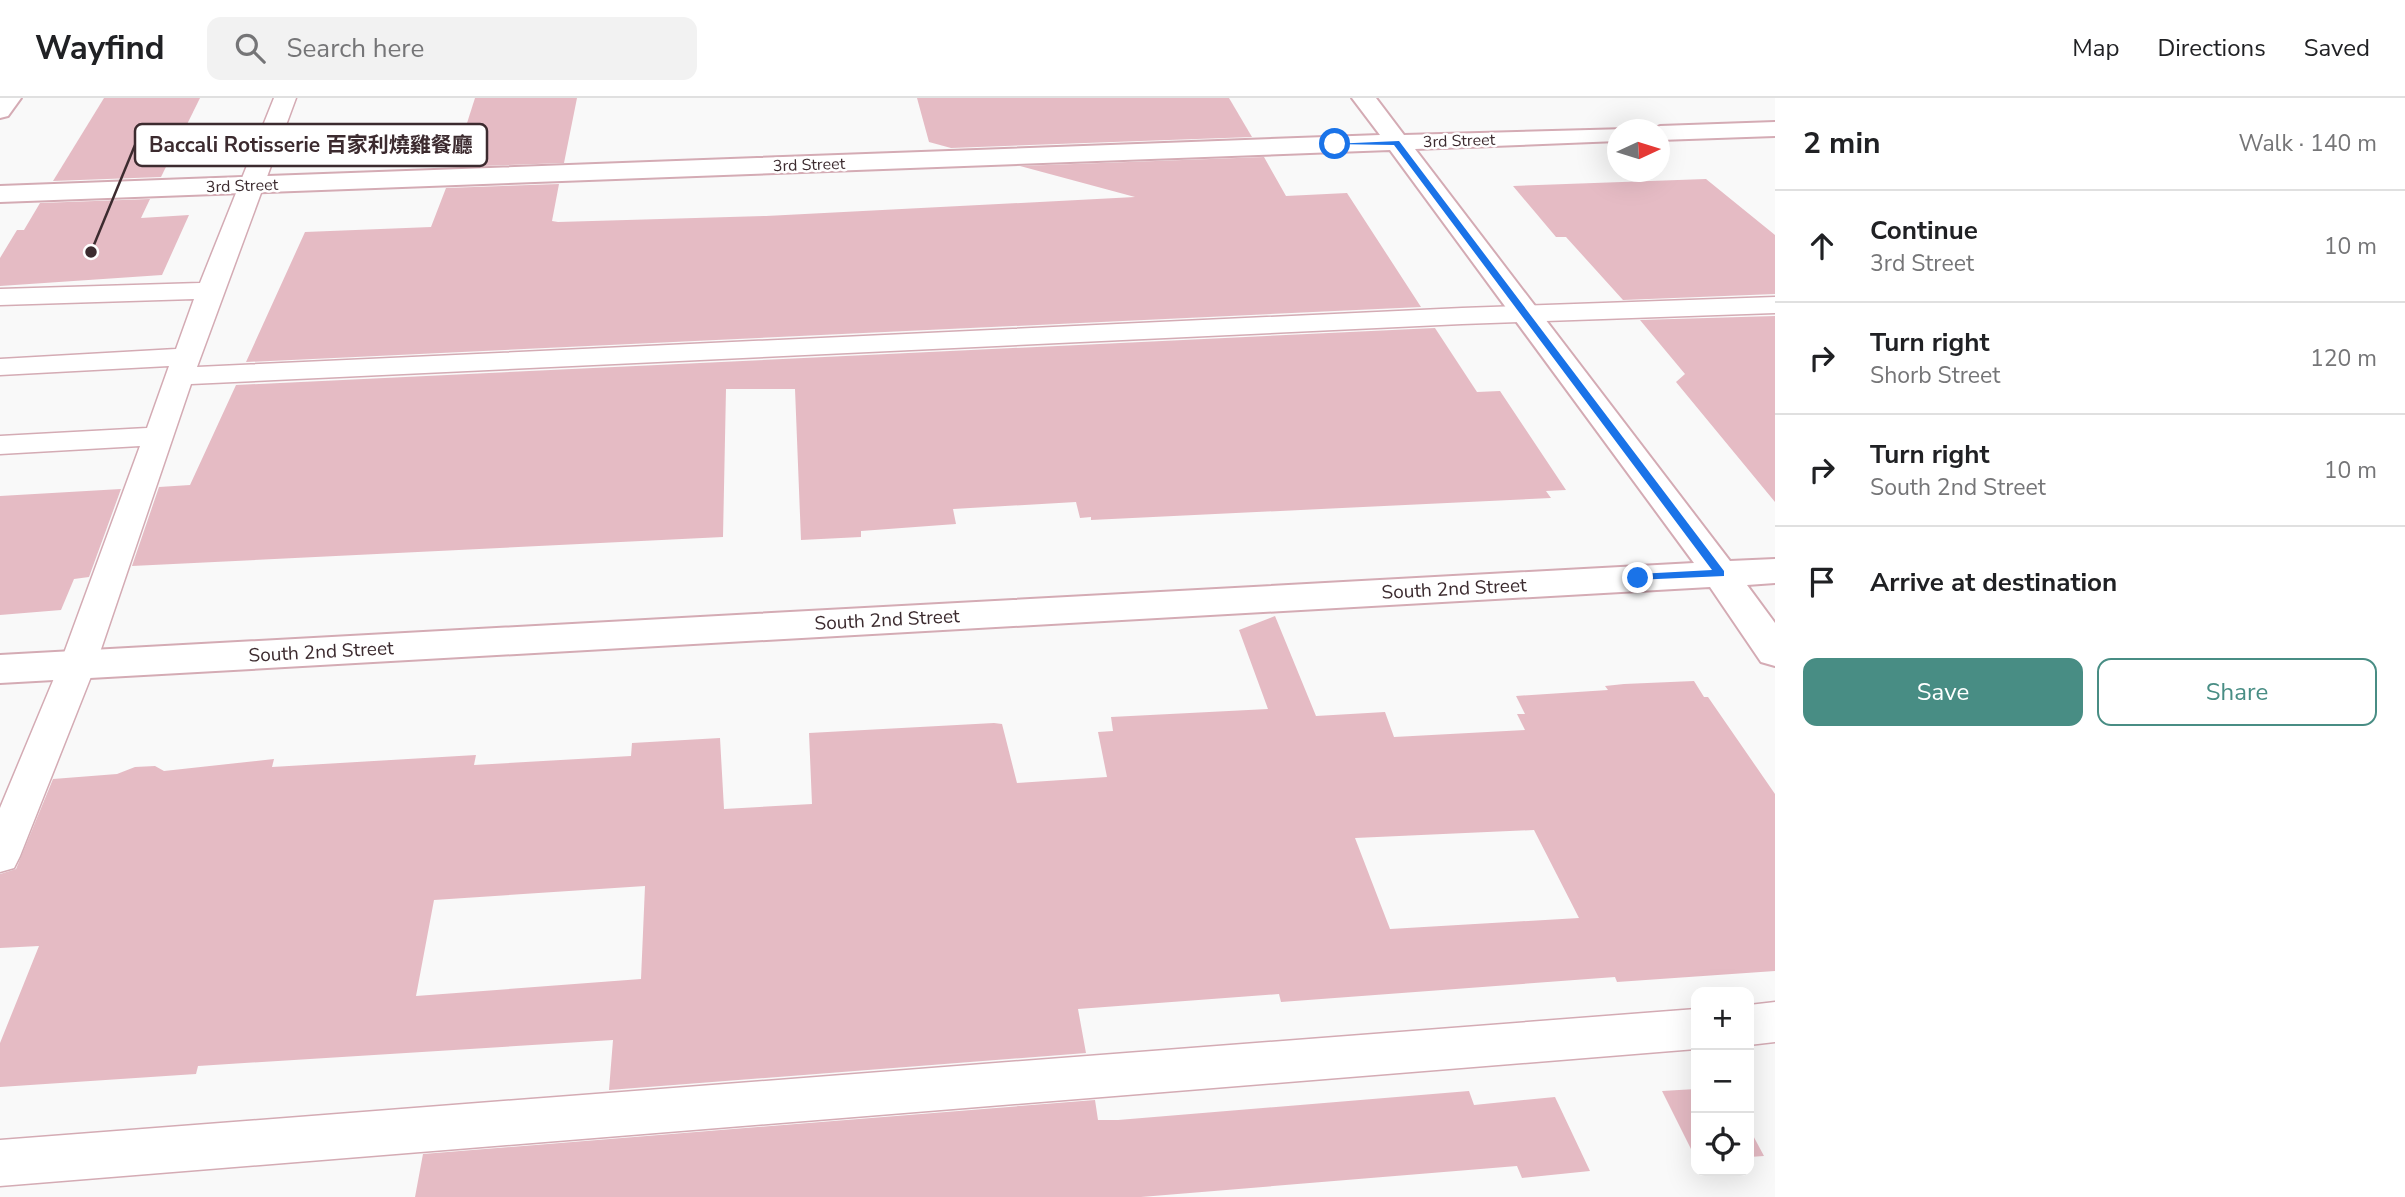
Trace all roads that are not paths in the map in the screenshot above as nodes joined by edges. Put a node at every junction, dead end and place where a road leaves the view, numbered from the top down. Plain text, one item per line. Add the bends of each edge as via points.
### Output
1 (9, 98) edge
2 (285, 98) edge
3 (1364, 98) edge
4 (0, 111) edge
5 (1775, 129) edge
6 (1670, 133) edge
7 (1607, 134) edge
8 (1396, 142) junction
9 (249, 185) junction
10 (0, 194) edge
11 (209, 291) junction
12 (0, 297) edge
13 (1775, 305) edge
14 (1527, 314) junction
15 (0, 367) edge
16 (183, 367) junction
17 (158, 436) junction
18 (0, 445) edge
19 (1775, 570) edge
20 (1720, 574) junction
21 (1775, 652) edge
22 (78, 664) junction
23 (0, 669) edge
24 (0, 856) edge
25 (1775, 1023) edge
26 (1754, 1025) edge
27 (1691, 1029) edge
28 (0, 1163) edge

1 - 4 street
2 - 9 lane
3 - 8 street
5 - 6 street
7 - 8 street, 3rd Street
8 - 9 street, 3rd Street
8 - 14 street
9 - 10 street, 3rd Street
9 - 11 lane
11 - 12 lane
11 - 16 lane
13 - 14 lane
14 - 16 lane
14 - 20 street
15 - 16 lane
16 - 17 lane
17 - 18 lane
17 - 22 lane
19 - 20 street, South 2nd Street
20 - 21 street
20 - 22 street, South 2nd Street
22 - 23 street, South 2nd Street
22 - 24 lane
25 - 26 lane
27 - 28 lane

